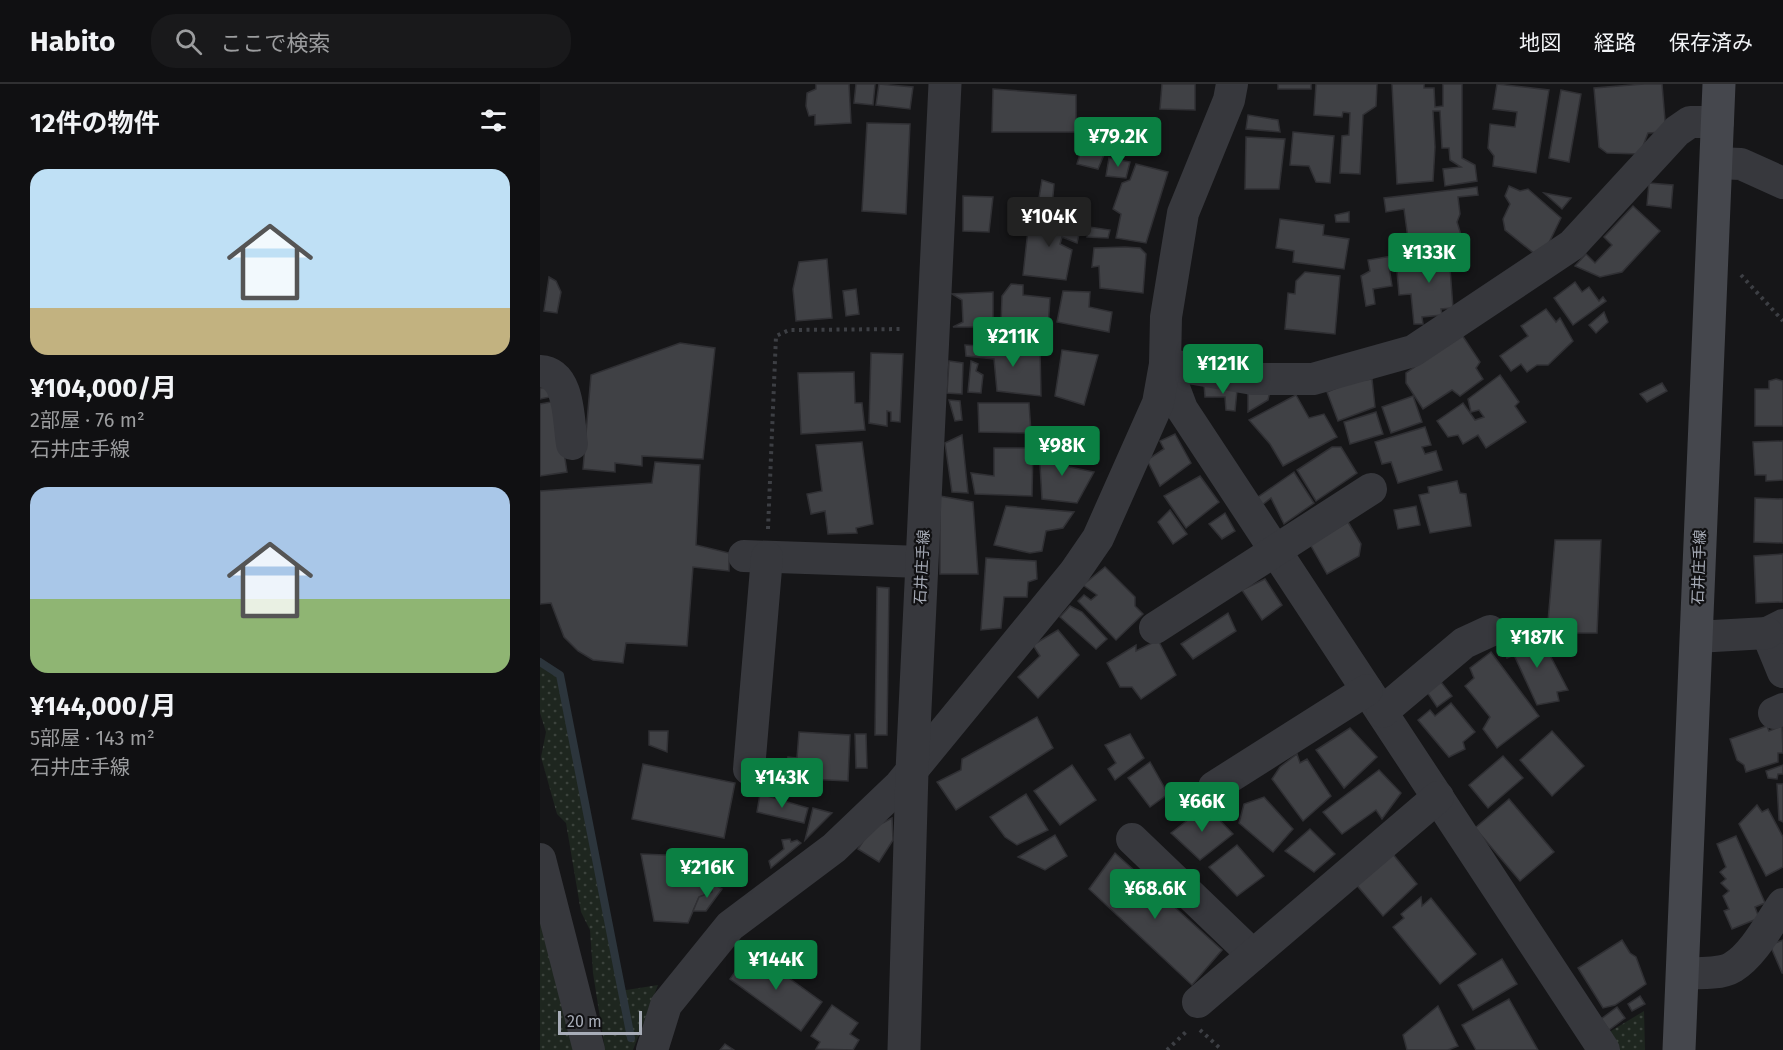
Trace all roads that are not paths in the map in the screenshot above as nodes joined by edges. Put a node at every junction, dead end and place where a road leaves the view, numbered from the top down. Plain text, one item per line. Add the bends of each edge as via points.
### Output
1 (945, 84) edge
2 (1232, 84) edge
3 (1719, 84) edge
4 (1718, 123) junction
5 (1716, 163) junction
6 (1783, 183) edge
7 (1165, 364) junction
8 (540, 371) edge
9 (572, 444) dead end
10 (1371, 489) dead end
11 (1275, 550) junction
12 (922, 562) junction
13 (1155, 628) dead end
14 (1775, 629) edge
15 (1490, 631) dead end
16 (1696, 637) junction
17 (1783, 672) edge
18 (1375, 701) junction
19 (749, 769) dead end
20 (912, 771) junction
21 (1214, 787) dead end
22 (1438, 797) junction
23 (1132, 839) dead end
24 (540, 859) edge
25 (1783, 904) edge
26 (1253, 955) junction
27 (1683, 973) junction
28 (1198, 1002) dead end
29 (589, 1050) edge
30 (652, 1050) edge
31 (904, 1050) edge
32 (1604, 1050) edge
33 (1679, 1050) edge

1 - 12 street, 石井庄手線
2 - 7 street via 1183,213 1166,318
3 - 4 main road, 石井庄手線
4 - 5 main road, 石井庄手線
4 - 7 street via 1690,122 1677,131 1572,245 1413,351 1313,379 1253,379
5 - 6 street via 1741,164
5 - 16 main road, 石井庄手線
7 - 11 street via 1182,409
7 - 20 street via 1158,402 1098,538 1074,573
8 - 9 street via 554,375 563,387
10 - 11 street
11 - 13 street
11 - 18 street
12 - 19 street via 756,556
12 - 20 street, 石井庄手線
14 - 16 street
14 - 17 street
15 - 18 street via 1464,643
16 - 27 main road, 石井庄手線
18 - 21 street
18 - 22 street
20 - 30 street via 834,848 730,926 666,1005
20 - 31 street, 石井庄手線
22 - 26 street
22 - 32 street
23 - 26 street
24 - 29 street
25 - 27 street via 1732,968
26 - 28 street
27 - 33 main road, 石井庄手線

